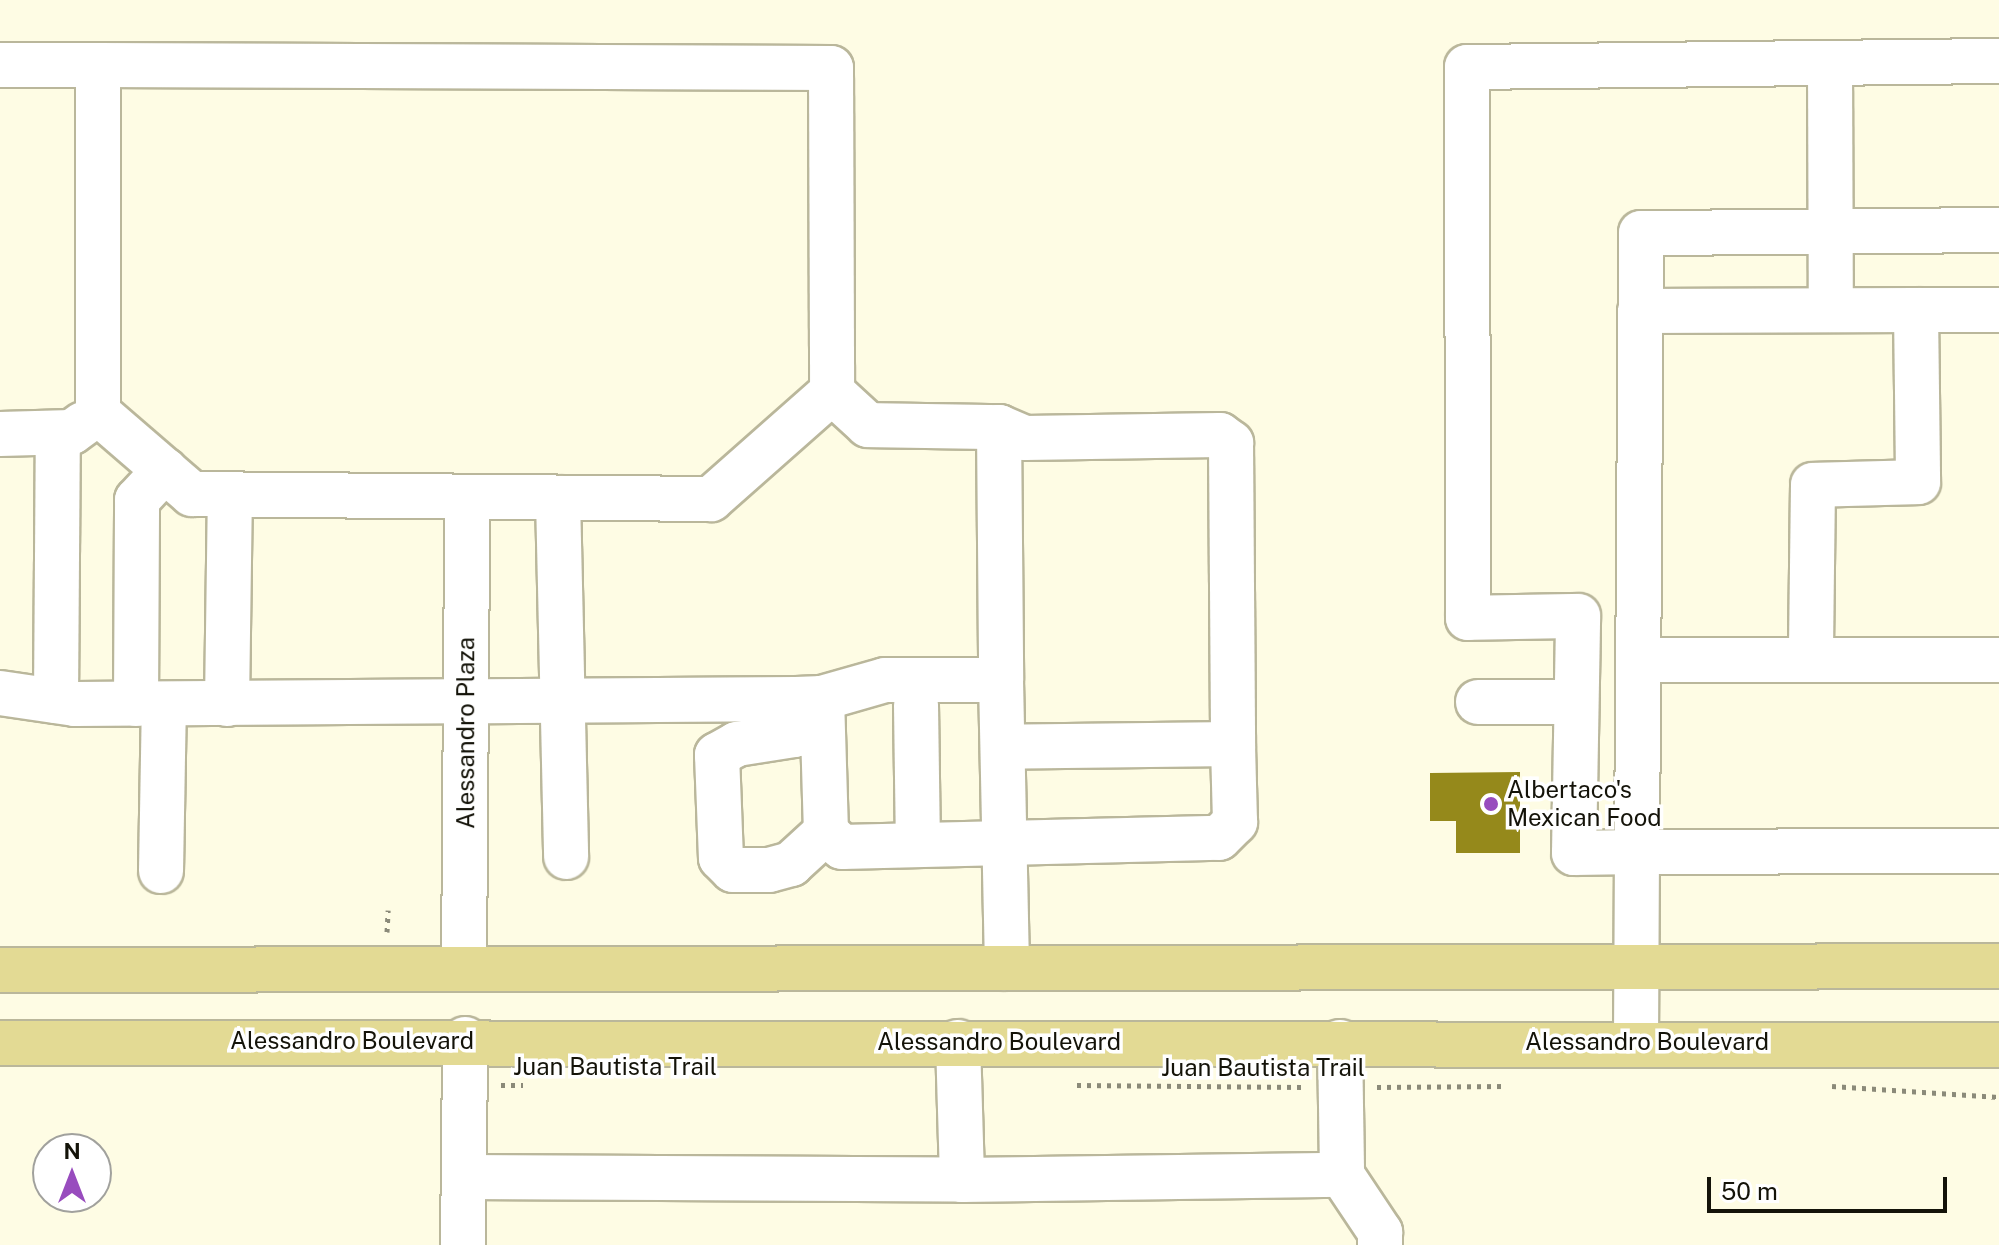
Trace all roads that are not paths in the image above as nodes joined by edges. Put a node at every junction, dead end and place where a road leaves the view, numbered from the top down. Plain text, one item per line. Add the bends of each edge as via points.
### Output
1 (1999, 61) edge
2 (1830, 63) junction
3 (0, 65) edge
4 (98, 65) junction
5 (1999, 230) edge
6 (1829, 231) junction
7 (1831, 310) junction
8 (1916, 310) junction
9 (1999, 310) edge
10 (1640, 311) junction
11 (832, 392) junction
12 (98, 413) junction
13 (999, 427) junction
14 (58, 433) junction
15 (0, 434) edge
16 (165, 470) junction
17 (230, 494) junction
18 (467, 497) junction
19 (558, 498) junction
20 (1578, 616) junction
21 (1638, 617) junction
22 (1811, 658) junction
23 (1638, 660) junction
24 (1999, 660) edge
25 (1001, 680) junction
26 (0, 693) edge
27 (809, 699) junction
28 (56, 701) junction
29 (561, 701) junction
30 (1478, 702) dead end
31 (1575, 702) junction
32 (467, 703) junction
33 (150, 704) junction
34 (227, 704) junction
35 (916, 705) dead end
36 (1233, 744) junction
37 (1003, 747) junction
38 (826, 832) junction
39 (1004, 841) junction
40 (918, 844) junction
41 (1999, 851) edge
42 (1637, 852) junction
43 (566, 857) dead end
44 (161, 871) dead end
45 (1636, 965) junction
46 (1999, 966) edge
47 (1007, 968) junction
48 (464, 969) junction
49 (0, 970) edge
50 (465, 1039) junction
51 (958, 1042) junction
52 (1340, 1042) junction
53 (1636, 1042) junction
54 (0, 1043) edge
55 (1999, 1045) edge
56 (1342, 1175) junction
57 (464, 1177) junction
58 (962, 1180) junction
59 (463, 1245) edge
60 (1380, 1245) edge

1 - 2 lane
2 - 6 lane
2 - 20 lane via 1467,67 1468,618
3 - 4 lane
4 - 11 lane via 831,68
4 - 12 lane
5 - 6 lane
6 - 7 lane
6 - 10 lane via 1641,233
7 - 8 lane
7 - 10 lane
8 - 9 lane
8 - 22 lane via 1918,482 1813,485
10 - 21 lane
11 - 13 lane via 868,425
11 - 19 lane via 711,499
12 - 14 lane via 72,432
12 - 16 lane
13 - 25 lane
13 - 36 lane via 1025,438 1220,435 1231,443
14 - 15 lane
14 - 28 lane
16 - 17 lane via 192,494
16 - 33 lane via 137,500
17 - 18 lane
17 - 34 lane
18 - 19 lane
18 - 32 lane, Alessandro Plaza
19 - 29 lane
20 - 21 lane
20 - 31 lane
21 - 23 lane
22 - 23 lane
22 - 24 lane
23 - 42 lane
25 - 27 lane via 885,680
25 - 37 lane
26 - 28 lane
27 - 29 lane
27 - 38 lane
27 - 38 lane via 794,735 737,744 717,755 721,858 733,870 769,870 791,864
28 - 33 lane
29 - 32 lane
29 - 43 lane
30 - 31 lane
31 - 42 lane via 1574,853
32 - 34 lane
32 - 48 lane, Alessandro Plaza
33 - 34 lane
33 - 44 lane
35 - 40 lane
36 - 37 lane
36 - 39 lane via 1235,822 1219,838
37 - 39 lane
38 - 40 lane via 842,847
39 - 40 lane
39 - 47 lane
41 - 42 lane
42 - 45 lane
45 - 46 main road
45 - 47 main road
45 - 53 lane
47 - 48 main road
48 - 49 main road
48 - 50 main road
50 - 51 main road, Alessandro Boulevard
50 - 54 main road, Alessandro Boulevard
50 - 57 lane
51 - 52 main road, Alessandro Boulevard
51 - 58 lane
52 - 53 main road, Alessandro Boulevard
52 - 56 lane
53 - 55 main road, Alessandro Boulevard
56 - 58 lane
56 - 60 lane via 1380,1232
57 - 58 lane
57 - 59 lane

